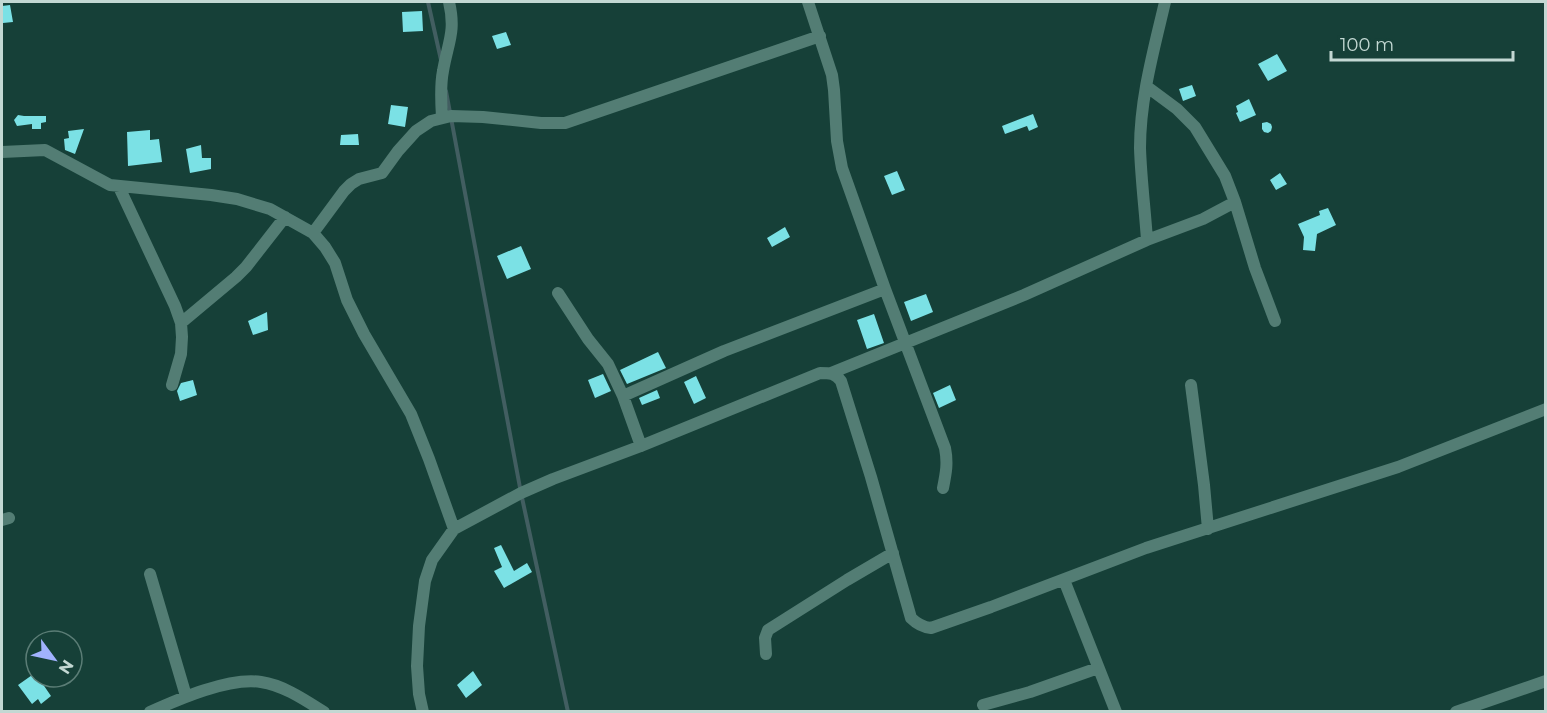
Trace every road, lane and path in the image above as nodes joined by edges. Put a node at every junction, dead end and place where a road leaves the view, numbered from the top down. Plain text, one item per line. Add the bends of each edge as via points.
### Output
1 (449, 2) edge
2 (808, 2) edge
3 (1165, 2) edge
4 (820, 36) junction
5 (1146, 86) junction
6 (442, 117) junction
7 (2, 152) edge
8 (119, 187) junction
9 (1235, 202) junction
10 (285, 217) junction
11 (313, 233) junction
12 (1147, 240) junction
13 (885, 289) junction
14 (558, 293) dead end
15 (1275, 321) dead end
16 (182, 323) junction
17 (905, 342) junction
18 (831, 373) junction
19 (1191, 384) dead end
20 (172, 385) dead end
21 (623, 396) junction
22 (1545, 410) edge
23 (642, 446) junction
24 (943, 488) dead end
25 (454, 529) junction
26 (1208, 529) junction
27 (893, 553) junction
28 (150, 574) dead end
29 (1064, 580) junction
30 (765, 654) dead end
31 (1098, 668) junction
32 (1545, 681) edge
33 (186, 696) junction
34 (983, 705) dead end
35 (150, 711) edge
36 (324, 711) edge
37 (423, 711) edge
38 (1116, 711) edge
39 (1456, 711) edge

1 - 6 street via 453,30 443,71
2 - 4 street
3 - 5 street
4 - 6 street via 565,123
4 - 13 street via 834,90 842,168
5 - 9 street via 1195,127
5 - 12 street via 1140,145
6 - 11 street via 416,131 382,173 351,184
7 - 8 street via 45,150
8 - 10 street via 237,199
8 - 16 street
9 - 12 street
9 - 15 street
10 - 11 street
10 - 16 street via 241,272
11 - 25 street via 335,263 364,334 411,414
12 - 17 street
13 - 17 street
13 - 21 street via 724,351
14 - 21 street via 608,364
16 - 20 street via 181,354
17 - 18 street
17 - 24 street via 945,447 948,468
18 - 23 street via 812,376
18 - 27 street via 841,381
19 - 26 street
21 - 23 street
22 - 26 street via 1398,467
23 - 25 street via 521,493
25 - 37 street via 432,560 425,581 417,666
26 - 29 street
27 - 29 street via 911,618 924,627
27 - 30 street via 768,630
28 - 33 street
29 - 31 street
31 - 34 street
31 - 38 street
32 - 39 street
33 - 35 street
33 - 36 street via 240,681 262,682

